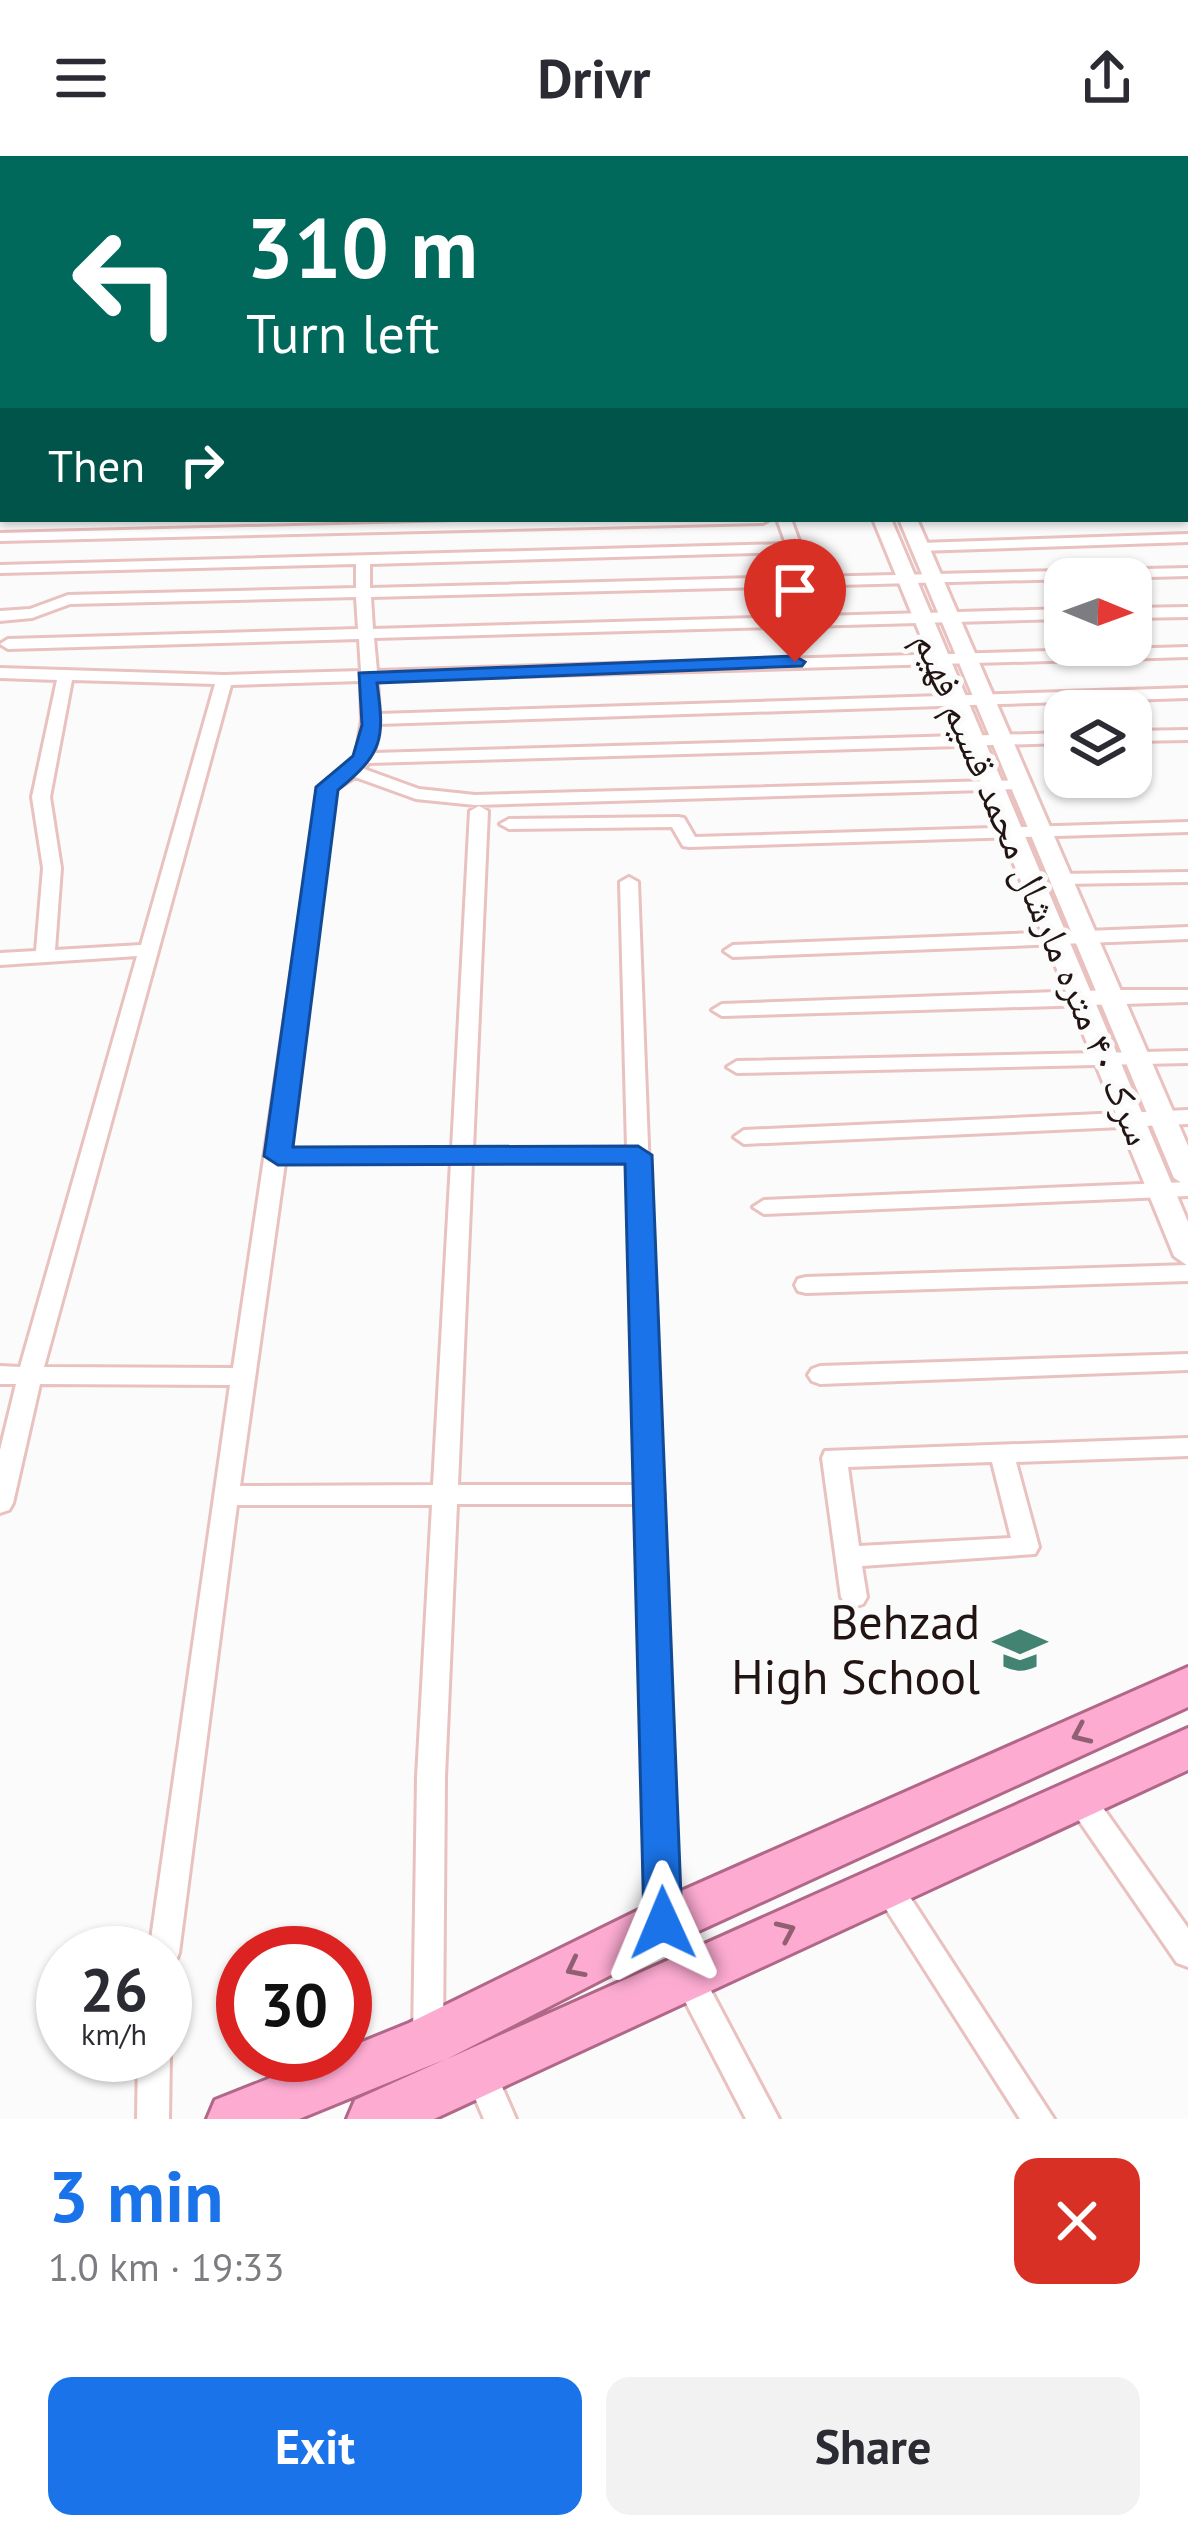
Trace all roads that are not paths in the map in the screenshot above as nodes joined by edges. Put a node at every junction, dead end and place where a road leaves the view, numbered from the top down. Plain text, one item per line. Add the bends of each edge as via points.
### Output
1 (492, 522) edge
2 (785, 522) edge
3 (883, 522) edge
4 (909, 522) edge
5 (220, 525) edge
6 (0, 537) edge
7 (1188, 538) edge
8 (920, 547) junction
9 (792, 548) junction
10 (363, 560) junction
11 (215, 563) junction
12 (0, 569) edge
13 (1188, 572) edge
14 (934, 580) junction
15 (907, 581) junction
16 (807, 584) junction
17 (360, 596) junction
18 (1188, 612) edge
19 (1152, 613) edge
20 (1044, 614) edge
21 (0, 616) edge
22 (949, 616) junction
23 (921, 617) junction
24 (367, 634) junction
25 (4, 638) edge
26 (1188, 652) edge
27 (966, 656) junction
28 (938, 657) junction
29 (0, 672) edge
30 (65, 677) junction
31 (366, 677) junction
32 (224, 680) junction
33 (1188, 693) edge
34 (984, 698) junction
35 (955, 699) junction
36 (370, 719) junction
37 (1188, 735) edge
38 (1152, 736) edge
39 (1044, 739) edge
40 (1002, 740) junction
41 (973, 741) junction
42 (358, 765) junction
43 (1021, 784) junction
44 (991, 785) junction
45 (479, 811) dead end
46 (509, 824) dead end
47 (1188, 827) edge
48 (1040, 830) junction
49 (1010, 831) junction
50 (1188, 877) edge
51 (1061, 879) junction
52 (629, 883) dead end
53 (1188, 933) edge
54 (1085, 936) junction
55 (1055, 938) junction
56 (149, 950) junction
57 (733, 951) dead end
58 (44, 956) junction
59 (0, 959) edge
60 (1188, 996) edge
61 (1080, 997) junction
62 (1111, 997) junction
63 (722, 1010) dead end
64 (1188, 1057) edge
65 (1137, 1059) junction
66 (1106, 1060) junction
67 (737, 1067) dead end
68 (1162, 1118) junction
69 (1188, 1118) edge
70 (1131, 1119) junction
71 (744, 1137) dead end
72 (638, 1155) junction
73 (278, 1156) junction
74 (458, 1157) junction
75 (1188, 1178) edge
76 (1160, 1190) junction
77 (1188, 1190) edge
78 (764, 1207) dead end
79 (1188, 1256) edge
80 (1188, 1273) edge
81 (806, 1285) dead end
82 (1188, 1362) edge
83 (30, 1374) junction
84 (0, 1375) edge
85 (820, 1375) dead end
86 (239, 1377) junction
87 (1188, 1447) edge
88 (1003, 1453) junction
89 (652, 1494) junction
90 (447, 1495) junction
91 (225, 1496) junction
92 (0, 1503) edge
93 (848, 1557) junction
94 (854, 1598) dead end
95 (1188, 1686) edge
96 (1188, 1748) edge
97 (1079, 1797) junction
98 (887, 1886) junction
99 (663, 1923) junction
100 (168, 1926) edge
101 (1188, 1953) edge
102 (686, 1976) junction
103 (450, 2066) junction
104 (154, 2082) edge
105 (153, 2119) edge
106 (234, 2119) edge
107 (374, 2119) edge
108 (500, 2119) edge
109 (764, 2119) edge
110 (1038, 2119) edge

1 - 5 street
2 - 9 street
3 - 15 street, سرک ۴۰ متره مارشال محمد قسیم فهیم
4 - 8 street, سرک ۴۰ متره مارشال محمد قسیم فهیم
5 - 6 street
5 - 11 street
7 - 8 street
8 - 14 street, سرک ۴۰ متره مارشال محمد قسیم فهیم
9 - 10 street
9 - 16 street
10 - 11 street
10 - 17 street
11 - 12 street
13 - 14 street
14 - 15 street
14 - 22 street, سرک ۴۰ متره مارشال محمد قسیم فهیم
15 - 16 street
15 - 23 street, سرک ۴۰ متره مارشال محمد قسیم فهیم
16 - 17 street
17 - 21 street via 68,600
17 - 24 street
18 - 19 street
20 - 22 street
22 - 23 street
22 - 27 street, سرک ۴۰ متره مارشال محمد قسیم فهیم
23 - 24 street
23 - 28 street, سرک ۴۰ متره مارشال محمد قسیم فهیم
24 - 25 street
24 - 31 street
25 - 29 street
26 - 27 street
27 - 28 street
27 - 34 street, سرک ۴۰ متره مارشال محمد قسیم فهیم
28 - 31 street
28 - 35 street, سرک ۴۰ متره مارشال محمد قسیم فهیم
29 - 30 street
30 - 32 street
30 - 58 street via 41,797 52,868
31 - 32 street
31 - 36 street
32 - 56 street
33 - 34 street
34 - 35 street
34 - 40 street, سرک ۴۰ متره مارشال محمد قسیم فهیم
35 - 36 street
35 - 41 street, سرک ۴۰ متره مارشال محمد قسیم فهیم
36 - 42 street
37 - 38 street
39 - 40 street
40 - 41 street
40 - 43 street, سرک ۴۰ متره مارشال محمد قسیم فهیم
41 - 42 street
41 - 44 street, سرک ۴۰ متره مارشال محمد قسیم فهیم
42 - 44 street via 416,794 475,800
42 - 73 street via 328,787
43 - 44 street
43 - 48 street, سرک ۴۰ متره مارشال محمد قسیم فهیم
44 - 49 street, سرک ۴۰ متره مارشال محمد قسیم فهیم
45 - 74 street
46 - 49 street via 678,822 689,842
47 - 48 street
48 - 49 street
48 - 51 street, سرک ۴۰ متره مارشال محمد قسیم فهیم
49 - 55 street, سرک ۴۰ متره مارشال محمد قسیم فهیم
50 - 51 street
51 - 54 street, سرک ۴۰ متره مارشال محمد قسیم فهیم
52 - 72 street
53 - 54 street
54 - 55 street
54 - 62 street, سرک ۴۰ متره مارشال محمد قسیم فهیم
55 - 57 street
55 - 61 street, سرک ۴۰ متره مارشال محمد قسیم فهیم
56 - 58 street
56 - 83 street
58 - 59 street
60 - 62 street
61 - 62 street
61 - 63 street
61 - 66 street, سرک ۴۰ متره مارشال محمد قسیم فهیم
62 - 65 street, سرک ۴۰ متره مارشال محمد قسیم فهیم
64 - 65 street
65 - 66 street
65 - 68 street, سرک ۴۰ متره مارشال محمد قسیم فهیم
66 - 67 street
66 - 70 street, سرک ۴۰ متره مارشال محمد قسیم فهیم
68 - 69 street
68 - 70 street
68 - 75 street, سرک ۴۰ متره مارشال محمد قسیم فهیم
70 - 71 street
70 - 76 street, سرک ۴۰ متره مارشال محمد قسیم فهیم
72 - 74 street
72 - 89 street
73 - 74 street
73 - 86 street
74 - 90 street
76 - 77 street
76 - 78 street
76 - 79 street, سرک ۴۰ متره مارشال محمد قسیم فهیم
80 - 81 street
82 - 85 street
83 - 84 street
83 - 86 street
83 - 92 street
86 - 91 street
87 - 88 street
88 - 93 street via 834,1458
88 - 93 street via 1026,1547
89 - 90 street
89 - 99 street
90 - 91 street
90 - 103 street via 426,1911
91 - 100 street
93 - 94 street
95 -> 99 highway
96 - 97 highway
97 - 98 highway
97 - 101 street
102 -> 98 highway
98 - 110 street
99 -> 103 highway
102 - 103 highway
102 - 109 street
103 - 106 highway
103 - 107 highway
103 - 108 street
104 - 105 street

